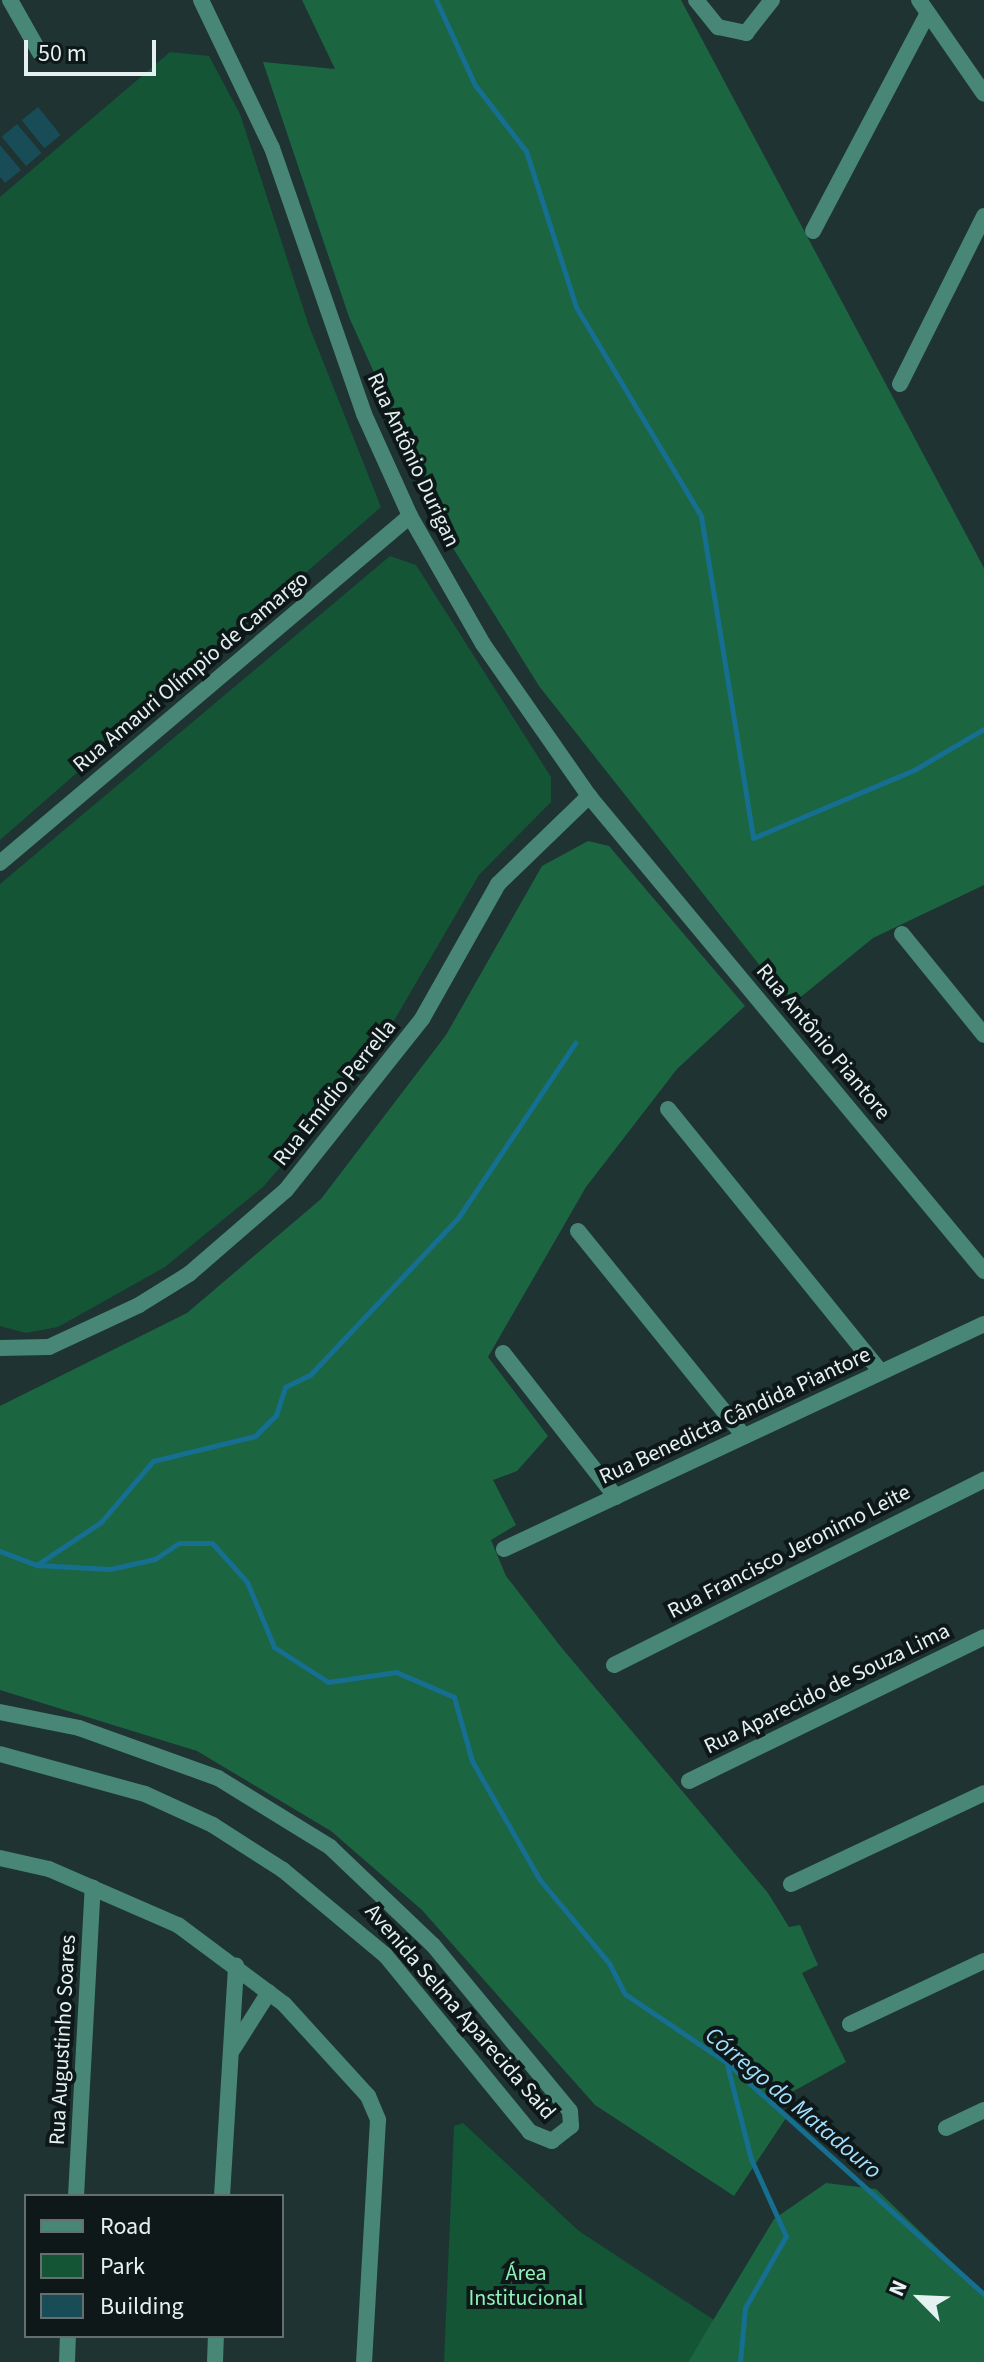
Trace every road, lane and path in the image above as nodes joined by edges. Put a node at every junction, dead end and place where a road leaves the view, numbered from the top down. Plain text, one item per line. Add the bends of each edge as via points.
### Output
1 (10, 0) edge
2 (201, 0) edge
3 (696, 0) edge
4 (772, 0) edge
5 (924, 7) edge
6 (40, 53) dead end
7 (984, 94) edge
8 (984, 216) edge
9 (813, 231) dead end
10 (900, 384) dead end
11 (410, 516) junction
12 (589, 796) junction
13 (628, 842) joint
14 (0, 863) edge
15 (902, 934) dead end
16 (984, 1035) edge
17 (668, 1109) dead end
18 (578, 1231) dead end
19 (984, 1271) edge
20 (984, 1324) edge
21 (0, 1348) edge
22 (503, 1353) dead end
23 (881, 1372) junction
24 (744, 1436) junction
25 (984, 1480) edge
26 (616, 1497) junction
27 (504, 1549) dead end
28 (984, 1637) edge
29 (614, 1665) dead end
30 (0, 1712) edge
31 (0, 1754) edge
32 (689, 1781) dead end
33 (984, 1793) edge
34 (0, 1858) edge
35 (791, 1884) dead end
36 (93, 1887) junction
37 (984, 1961) edge
38 (236, 1965) junction
39 (269, 1992) junction
40 (850, 2024) dead end
41 (229, 2058) junction
42 (984, 2110) edge
43 (946, 2128) dead end
44 (76, 2194) edge
45 (222, 2194) edge
46 (68, 2338) edge
47 (216, 2338) edge
48 (67, 2362) edge
49 (215, 2362) edge
50 (364, 2362) edge

1 - 6 street
2 - 11 street, Rua Antônio Durigan via 272,148 336,345
3 - 4 street via 705,16 730,32 758,25
5 - 7 street
5 - 9 street
8 - 10 street
11 - 12 street, Rua Antônio Durigan via 483,644
11 - 14 street, Rua Amauri Olímpio de Camargo
12 - 13 street, Rua Antônio Durigan
12 - 21 street, Rua Emídio Perrella via 498,884 422,1019 286,1190 189,1274 139,1305 59,1344
13 - 19 street, Rua Antônio Piantore
15 - 16 street
17 - 23 street
18 - 24 street
20 - 23 street, Rua Benedicta Cândida Piantore
22 - 26 street
23 - 24 street, Rua Benedicta Cândida Piantore
24 - 26 street, Rua Benedicta Cândida Piantore
25 - 29 street, Rua Francisco Jeronimo Leite
26 - 27 street, Rua Benedicta Cândida Piantore
28 - 32 street, Rua Aparecido de Souza Lima
30 - 31 street, Avenida Selma Aparecida Said via 79,1728 218,1778 330,1847 433,1945 570,2111 571,2126 552,2141 530,2132 385,1955 283,1870 213,1825 75,1774
33 - 35 street
34 - 36 street
36 - 38 street via 154,1912
36 - 44 street, Rua Augustinho Soares
37 - 40 street
38 - 39 street
38 - 41 street
39 - 41 street
39 - 50 street via 376,2107
41 - 45 street
42 - 43 street
46 - 48 street
47 - 49 street

